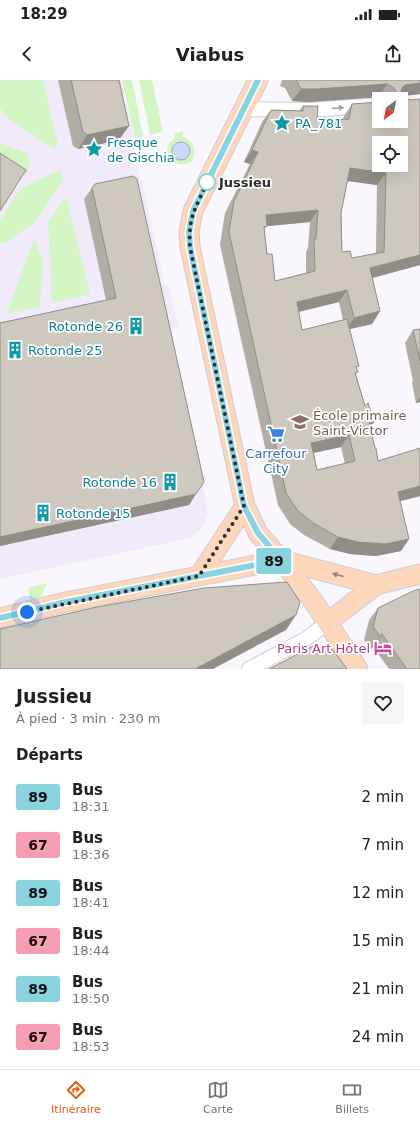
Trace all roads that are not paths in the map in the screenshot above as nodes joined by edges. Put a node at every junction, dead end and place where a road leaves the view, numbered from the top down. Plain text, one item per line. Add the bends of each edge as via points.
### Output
1 (258, 80) edge
2 (372, 106) edge
3 (243, 110) junction
4 (244, 506) junction
5 (281, 560) junction
6 (420, 574) edge
7 (199, 576) junction
8 (376, 585) junction
9 (0, 618) edge
10 (328, 622) junction
11 (249, 669) edge
12 (358, 669) edge

1 - 3 street
3 -> 2 street via 309,110
3 - 4 street via 193,211 189,232
4 - 5 street via 258,533
4 - 7 street
5 - 7 street
8 -> 5 street
5 - 10 street
6 - 8 street
7 - 9 street via 66,602
8 - 10 street
10 - 11 street via 306,639
10 - 12 street

